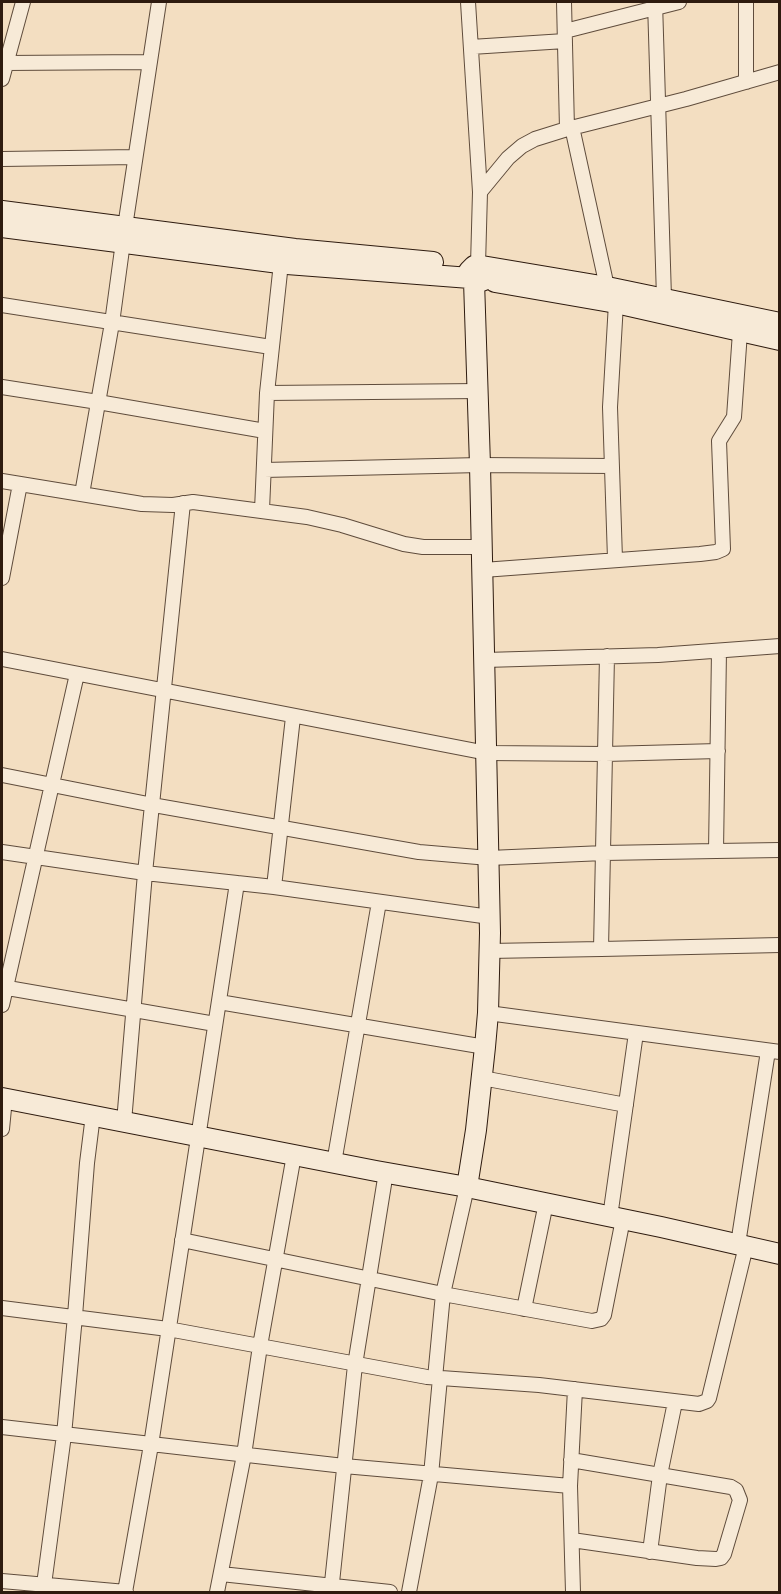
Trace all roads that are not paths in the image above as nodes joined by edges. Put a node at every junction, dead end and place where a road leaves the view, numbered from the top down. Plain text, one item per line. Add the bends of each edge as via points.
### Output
1 (23, 2) edge
2 (159, 2) edge
3 (468, 2) edge
4 (564, 2) edge
5 (679, 2) edge
6 (746, 2) edge
7 (655, 5) edge
8 (565, 36) junction
9 (471, 47) junction
10 (149, 62) junction
11 (5, 63) junction
12 (780, 72) edge
13 (2, 80) edge
14 (746, 82) junction
15 (659, 106) junction
16 (569, 128) junction
17 (135, 157) junction
18 (2, 159) edge
19 (480, 192) junction
20 (2, 211) edge
21 (2, 227) edge
22 (124, 235) junction
23 (281, 263) junction
24 (477, 273) junction
25 (612, 295) junction
26 (664, 298) junction
27 (2, 305) edge
28 (111, 323) junction
29 (780, 323) edge
30 (740, 332) junction
31 (780, 340) edge
32 (271, 347) junction
33 (2, 387) edge
34 (478, 391) junction
35 (267, 393) junction
36 (98, 402) junction
37 (265, 431) junction
38 (480, 465) junction
39 (612, 466) junction
40 (264, 470) junction
41 (2, 481) edge
42 (21, 484) junction
43 (82, 494) junction
44 (183, 503) junction
45 (262, 510) junction
46 (482, 547) junction
47 (615, 559) junction
48 (483, 570) junction
49 (2, 578) edge
50 (780, 646) edge
51 (719, 651) junction
52 (607, 656) junction
53 (2, 659) edge
54 (485, 660) junction
55 (77, 674) junction
56 (164, 692) junction
57 (293, 717) junction
58 (718, 751) junction
59 (487, 753) junction
60 (605, 754) junction
61 (2, 775) edge
62 (52, 785) junction
63 (153, 805) junction
64 (281, 828) junction
65 (780, 850) edge
66 (716, 851) junction
67 (2, 852) edge
68 (604, 853) junction
69 (36, 857) junction
70 (489, 858) junction
71 (145, 873) junction
72 (237, 883) junction
73 (274, 887) junction
74 (379, 902) junction
75 (489, 917) junction
76 (780, 945) edge
77 (601, 949) junction
78 (489, 951) junction
79 (4, 987) edge
80 (219, 1002) junction
81 (2, 1005) edge
82 (134, 1010) junction
83 (488, 1013) junction
84 (215, 1024) junction
85 (358, 1026) junction
86 (636, 1033) junction
87 (485, 1047) junction
88 (774, 1052) edge
89 (482, 1078) junction
90 (3, 1098) edge
91 (626, 1106) junction
92 (93, 1115) junction
93 (124, 1122) junction
94 (2, 1129) edge
95 (198, 1136) junction
96 (294, 1155) junction
97 (334, 1163) junction
98 (386, 1173) junction
99 (467, 1187) junction
100 (546, 1203) junction
101 (617, 1218) junction
102 (182, 1240) junction
103 (742, 1245) junction
104 (780, 1254) edge
105 (276, 1260) junction
106 (369, 1279) junction
107 (443, 1294) junction
108 (2, 1308) edge
109 (524, 1309) junction
110 (75, 1316) junction
111 (168, 1329) junction
112 (260, 1346) junction
113 (355, 1365) junction
114 (437, 1378) junction
115 (575, 1389) junction
116 (675, 1402) junction
117 (2, 1427) edge
118 (64, 1435) junction
119 (151, 1444) junction
120 (244, 1455) junction
121 (571, 1460) junction
122 (344, 1466) junction
123 (431, 1475) junction
124 (660, 1475) junction
125 (570, 1486) junction
126 (572, 1540) junction
127 (650, 1551) junction
128 (221, 1574) junction
129 (2, 1581) edge
130 (44, 1588) edge
131 (332, 1589) edge
132 (126, 1592) edge
133 (217, 1593) edge
134 (390, 1593) edge
135 (409, 1593) edge
136 (573, 1593) edge

1 - 11 street
2 - 10 street
3 - 9 street
4 - 8 street
5 - 7 street
6 - 14 street
7 - 8 street
7 - 15 street
8 - 9 street
8 - 16 street
9 - 19 street
10 - 11 street
10 - 17 street
11 - 13 street
12 - 14 street
14 - 15 street
15 - 16 street
15 - 26 street
16 - 19 street via 522,146
16 - 25 street
17 - 18 street
17 - 22 street
19 - 24 street
20 - 22 street
21 - 22 street
22 - 23 street
22 - 24 street via 295,249
22 - 28 street
23 - 24 street
23 - 32 street
24 - 25 street
24 - 34 street
25 - 26 street
25 - 30 street
25 - 39 street
26 - 29 street
27 - 28 street
28 - 32 street
28 - 36 street
30 - 31 street
30 - 47 street via 733,418 718,441 723,549
32 - 35 street
33 - 36 street
34 - 35 street
34 - 38 street
35 - 37 street
36 - 37 street
36 - 43 street
37 - 40 street
38 - 39 street
38 - 40 street
38 - 46 street
39 - 47 street
40 - 45 street
41 - 42 street
42 - 43 street
42 - 49 street
43 - 44 street via 142,504
44 - 45 street
44 - 56 street
45 - 46 street via 322,520 404,544
46 - 48 street
47 - 48 street
48 - 54 street
50 - 51 street
51 - 52 street
51 - 58 street
52 - 54 street
52 - 60 street
53 - 55 street
54 - 59 street
55 - 56 street
55 - 62 street
56 - 57 street
56 - 63 street
57 - 59 street
57 - 64 street
58 - 60 street
58 - 66 street
59 - 60 street
59 - 70 street
60 - 68 street
61 - 62 street
62 - 63 street
62 - 69 street
63 - 64 street
63 - 71 street
64 - 70 street via 398,849
64 - 73 street
65 - 66 street
66 - 68 street
67 - 69 street
68 - 70 street
68 - 77 street
69 - 71 street
69 - 79 street
70 - 75 street
71 - 72 street
71 - 82 street
72 - 73 street
72 - 80 street
73 - 74 street
74 - 75 street
74 - 85 street
75 - 78 street
76 - 77 street
77 - 78 street
78 - 83 street
79 - 81 street
79 - 82 street
80 - 84 street
80 - 85 street
82 - 84 street
82 - 93 street
83 - 86 street
83 - 87 street
84 - 95 street
85 - 87 street
85 - 97 street
86 - 88 street
86 - 91 street
87 - 89 street
88 - 103 street
89 - 91 street
89 - 99 street
90 - 92 street
90 - 94 street
91 - 101 street
92 - 93 street
92 - 110 street
93 - 95 street
95 - 96 street
95 - 102 street
96 - 97 street
96 - 105 street
97 - 98 street
98 - 99 street
98 - 106 street
99 - 100 street
99 - 107 street
100 - 101 street
100 - 109 street
101 - 103 street
101 - 109 street via 601,1319 586,1321
102 - 105 street
102 - 111 street
103 - 104 street
103 - 116 street via 709,1398 699,1404
105 - 106 street
105 - 112 street
106 - 107 street
106 - 113 street
107 - 109 street
107 - 114 street
108 - 110 street
110 - 111 street
110 - 118 street
111 - 112 street
111 - 119 street
112 - 113 street
112 - 120 street
113 - 114 street
113 - 122 street
114 - 115 street
114 - 123 street
115 - 116 street
115 - 121 street
116 - 124 street
117 - 118 street
118 - 119 street
118 - 130 street
119 - 120 street
119 - 132 street
120 - 122 street
120 - 128 street
121 - 124 street
121 - 125 street
122 - 123 street
122 - 131 street
123 - 125 street
123 - 135 street
124 - 127 street
124 - 127 street via 731,1487 740,1500 721,1558
125 - 126 street
126 - 127 street
126 - 136 street
128 - 131 street
128 - 133 street
129 - 130 street
130 - 132 street
131 - 134 street

